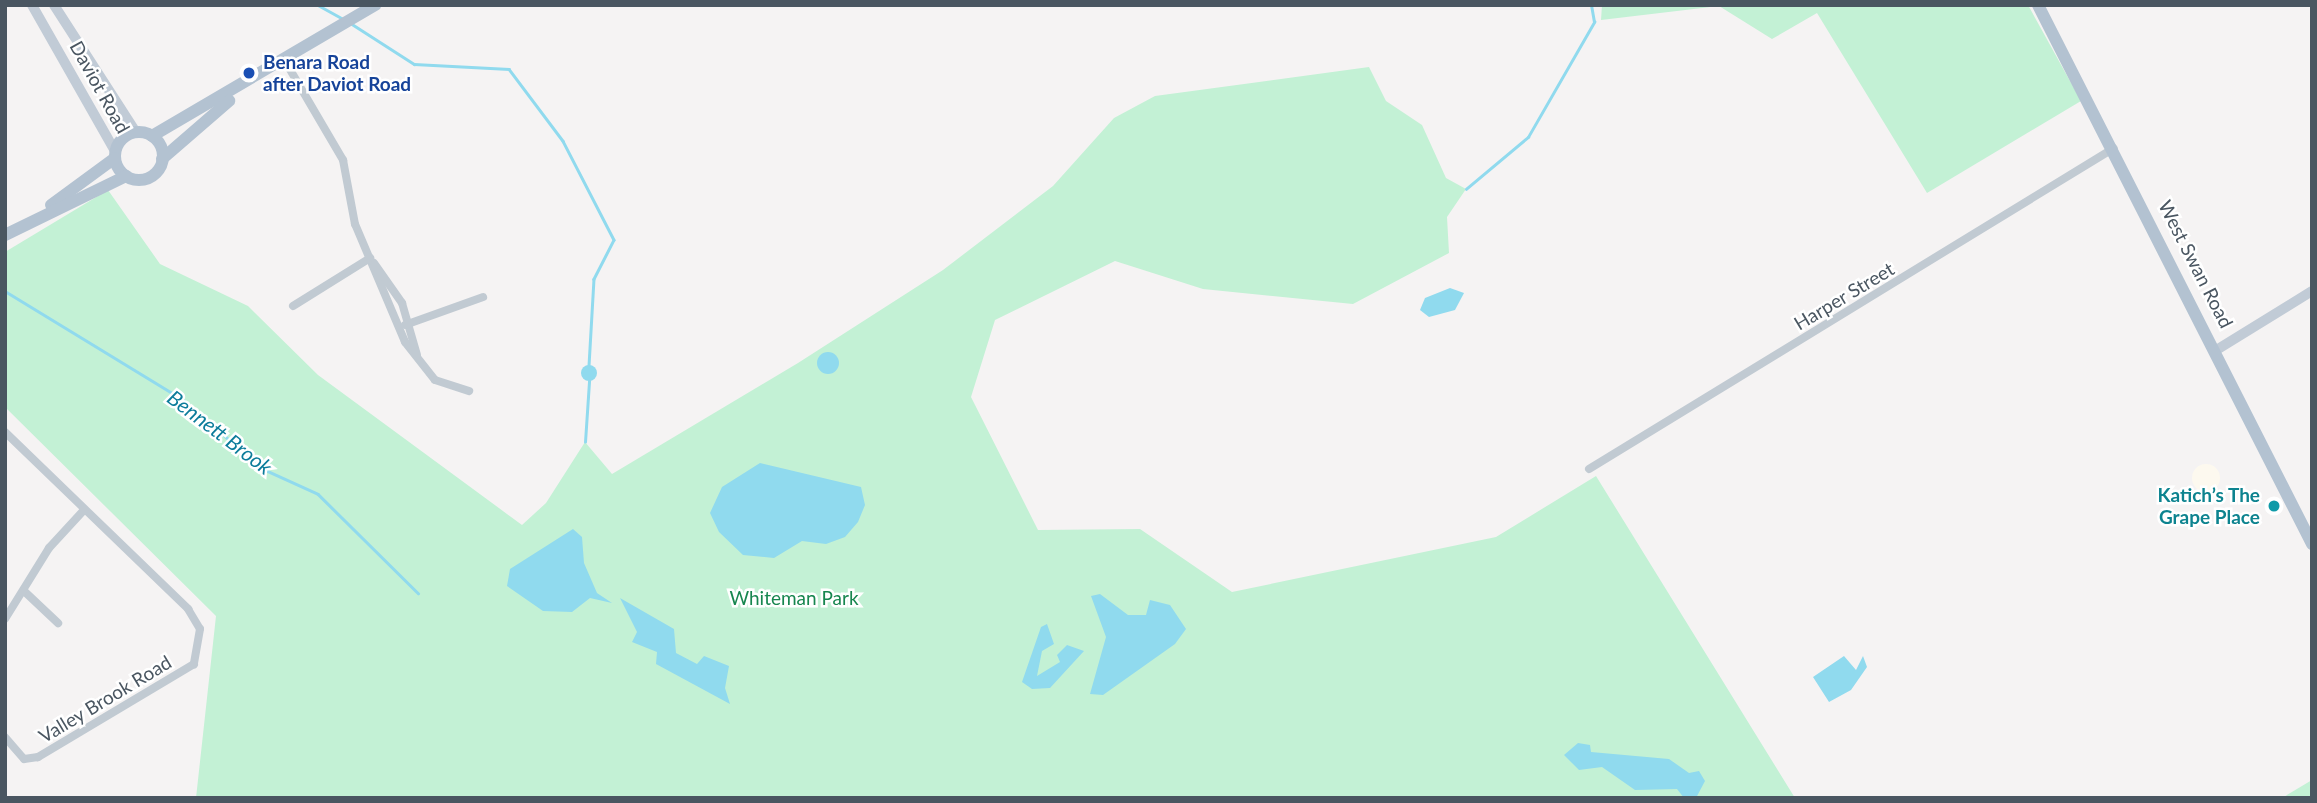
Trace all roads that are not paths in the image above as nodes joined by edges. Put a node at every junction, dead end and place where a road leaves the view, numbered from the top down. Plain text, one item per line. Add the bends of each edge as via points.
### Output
1 (32, 5) edge
2 (54, 5) edge
3 (375, 5) edge
4 (2038, 5) edge
5 (285, 61) junction
6 (248, 84) junction
7 (136, 132) junction
8 (152, 136) junction
9 (2114, 148) junction
10 (115, 154) junction
11 (162, 159) junction
12 (126, 176) junction
13 (28, 222) junction
14 (5, 234) edge
15 (370, 258) junction
16 (2312, 291) edge
17 (483, 298) dead end
18 (293, 306) dead end
19 (410, 325) junction
20 (398, 326) junction
21 (2218, 349) junction
22 (417, 356) junction
23 (469, 391) dead end
24 (7, 438) edge
25 (1589, 469) dead end
26 (84, 510) junction
27 (2312, 544) edge
28 (24, 591) junction
29 (5, 619) edge
30 (58, 623) dead end
31 (5, 737) edge

1 - 10 street, Daviot Road
2 - 7 street, Daviot Road
3 - 5 main road
4 - 9 main road, West Swan Road
5 - 6 main road
5 - 15 street via 343,160 355,224
6 - 8 main road
6 - 11 main road
7 - 8 main road
7 - 10 main road
8 - 11 main road
9 - 21 main road, West Swan Road
9 - 25 street, Harper Street
10 - 12 main road
10 - 13 main road
11 - 12 main road via 145,179
12 - 13 main road
13 - 14 main road
15 - 18 street
15 - 19 street
15 - 20 street
16 - 21 street
17 - 19 street
19 - 20 street
19 - 22 street
20 - 22 street
21 - 27 main road, West Swan Road
22 - 23 street via 435,380
24 - 26 street, Valley Brook Road
26 - 28 street via 49,548
26 - 31 street, Valley Brook Road via 187,608 200,629 194,664 38,757 24,759
28 - 29 street
28 - 30 street

